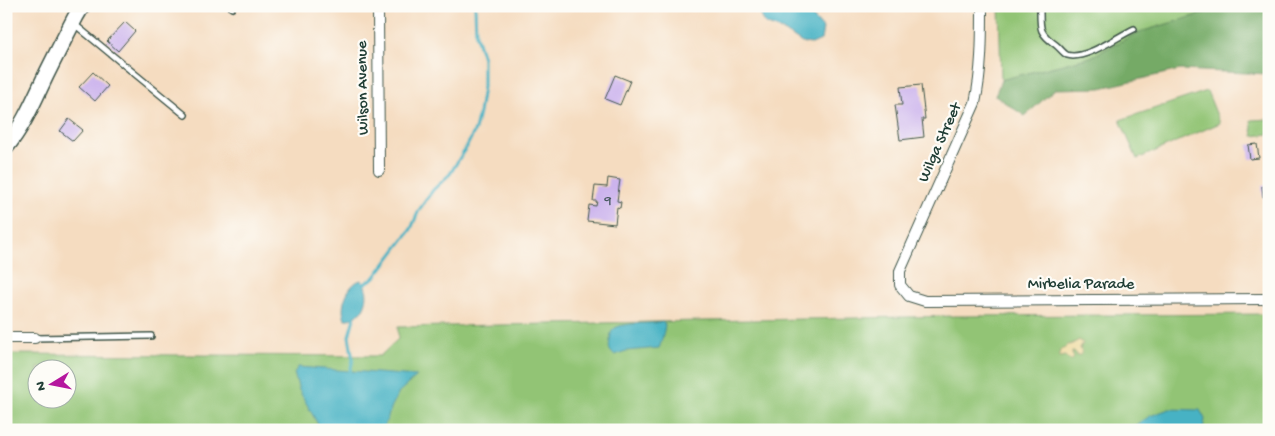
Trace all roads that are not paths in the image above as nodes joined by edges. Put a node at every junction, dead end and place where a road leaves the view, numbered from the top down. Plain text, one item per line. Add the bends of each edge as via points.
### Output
1 (82, 6) edge
2 (378, 6) edge
3 (982, 6) edge
4 (1038, 6) edge
5 (72, 23) junction
6 (1134, 29) dead end
7 (185, 115) dead end
8 (6, 147) edge
9 (379, 170) dead end
10 (900, 285) joint
11 (1269, 299) edge
12 (151, 336) dead end
13 (6, 338) edge
14 (35, 338) joint

1 - 5 main road
2 - 9 street, Wilson Avenue
3 - 10 street, Wilga Street via 980,79 975,103 900,271
4 - 6 lane via 1044,36 1069,56 1090,51
5 - 7 lane
5 - 8 main road via 29,112
10 - 11 street, Mirbelia Parade via 909,296 925,301
12 - 14 lane
13 - 14 street

